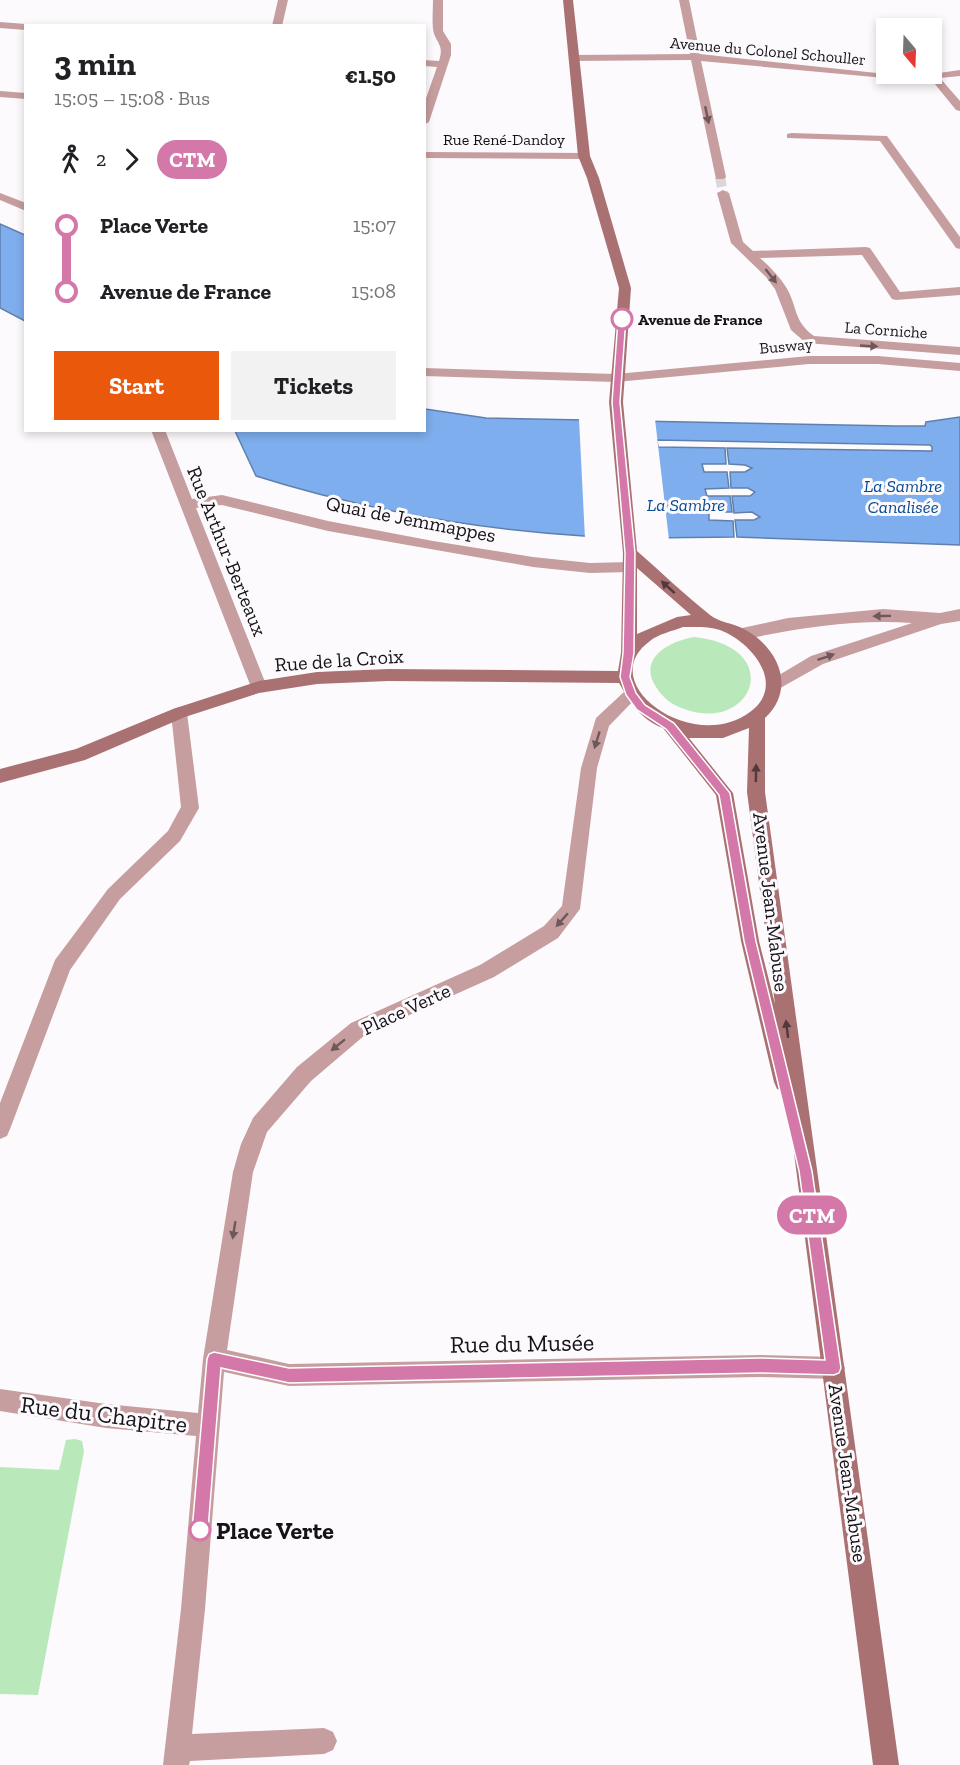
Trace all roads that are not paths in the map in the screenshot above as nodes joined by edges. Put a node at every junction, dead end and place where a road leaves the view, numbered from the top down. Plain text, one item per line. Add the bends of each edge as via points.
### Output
1 (283, 0) edge
2 (438, 0) edge
3 (568, 0) edge
4 (684, 0) edge
5 (277, 24) edge
6 (0, 25) edge
7 (24, 27) edge
8 (695, 57) junction
9 (574, 58) junction
10 (426, 63) edge
11 (443, 64) junction
12 (960, 73) edge
13 (876, 74) edge
14 (942, 75) edge
15 (940, 84) edge
16 (0, 94) edge
17 (24, 96) edge
18 (960, 108) edge
19 (426, 116) edge
20 (790, 136) dead end
21 (426, 155) edge
22 (584, 156) junction
23 (720, 177) tunnel mouth
24 (723, 193) tunnel mouth
25 (0, 196) edge
26 (24, 207) edge
27 (960, 245) edge
28 (751, 255) junction
29 (960, 291) edge
30 (960, 351) edge
31 (960, 366) edge
32 (426, 372) edge
33 (616, 378) junction
34 (159, 432) edge
35 (186, 505) junction
36 (630, 555) junction
37 (960, 615) edge
38 (940, 619) junction
39 (707, 621) junction
40 (742, 634) junction
41 (628, 653) junction
42 (625, 677) junction
43 (775, 685) junction
44 (259, 687) junction
45 (631, 695) junction
46 (179, 713) junction
47 (757, 717) junction
48 (670, 726) junction
49 (0, 776) edge
50 (0, 1129) edge
51 (806, 1171) junction
52 (214, 1359) junction
53 (834, 1368) junction
54 (0, 1400) edge
55 (208, 1426) junction
56 (324, 1741) dead end
57 (176, 1756) edge
58 (886, 1765) edge

1 - 5 street
2 - 11 street via 438,32 446,44
3 - 9 main road
4 - 8 street
6 - 7 street
8 - 9 street, Avenue du Colonel Schouller
8 - 13 street, Avenue du Colonel Schouller
8 -> 23 street
9 - 22 main road
10 - 11 street
11 - 19 street
12 - 14 street, Avenue du Colonel Schouller
15 - 18 street
16 - 17 street
20 - 27 street via 883,138
21 - 22 street, Rue René-Dandoy
22 - 33 main road via 625,288
24 - 28 street via 737,243
25 - 26 street
28 - 29 street via 866,250 896,296
28 -> 30 street, La Corniche via 781,289 797,330 811,340
31 - 33 street, Busway via 831,359
32 - 33 street, Busway
33 - 36 main road
34 - 35 street, Rue Arthur-Berteaux
35 - 36 street, Quai de Jemmappes via 222,500 328,526 533,562 590,568
35 - 44 street, Rue Arthur-Berteaux
39 -> 36 main road
36 - 41 main road
37 - 38 street
38 -> 40 street via 883,615 788,624
43 -> 38 street via 817,660
39 - 40 main road
39 - 41 main road via 659,626 640,638
40 - 43 main road via 760,648 772,666
41 - 42 main road
42 - 44 main road, Rue de la Croix via 388,675 316,678
42 - 45 main road
43 - 47 main road via 770,702
44 - 46 main road, Rue de la Croix
45 - 48 main road via 641,707
45 -> 52 street, Place Verte via 602,723 589,768 571,909 551,932 487,971 358,1029 304,1074 260,1125 243,1172
46 - 49 main road, Rue de la Croix via 79,755
46 - 50 street via 190,808 174,836 114,894 62,966
47 - 48 main road via 739,727 717,732 693,732
51 -> 47 main road, Avenue Jean-Mabuse via 756,792
48 - 51 main road via 724,793 750,941
51 - 53 main road, Avenue Jean-Mabuse
52 - 53 street, Rue du Musée via 289,1376 760,1366
52 - 55 street, Place Verte
53 - 58 main road, Avenue Jean-Mabuse
54 - 55 street, Rue du Chapitre
55 - 57 street, Place Verte
56 - 57 street

